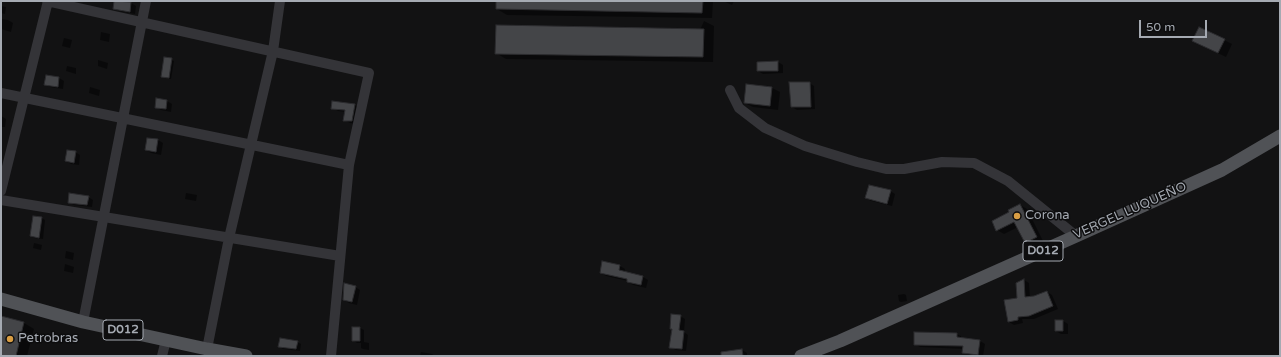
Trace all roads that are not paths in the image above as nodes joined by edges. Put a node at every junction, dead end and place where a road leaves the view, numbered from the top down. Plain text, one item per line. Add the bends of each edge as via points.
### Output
1 (48, 1) edge
2 (146, 1) edge
3 (280, 1) edge
4 (142, 22) junction
5 (273, 51) junction
6 (730, 90) dead end
7 (1, 93) edge
8 (24, 98) junction
9 (123, 118) junction
10 (1280, 136) edge
11 (251, 145) junction
12 (349, 165) junction
13 (1, 191) edge
14 (1, 200) edge
15 (104, 217) junction
16 (1076, 236) junction
17 (230, 238) junction
18 (340, 256) junction
19 (1, 299) edge
20 (83, 322) junction
21 (166, 340) junction
22 (208, 349) junction
23 (162, 356) edge
24 (246, 356) edge
25 (331, 356) edge
26 (801, 356) edge

1 - 4 lane
1 - 8 lane
2 - 4 lane
3 - 5 lane
4 - 5 lane
4 - 9 lane
5 - 11 lane
5 - 12 lane via 368,73
6 - 16 lane via 739,108 765,128 806,146 857,162 886,169 904,169 942,162 974,163 1008,181
7 - 8 lane
8 - 9 lane
8 - 13 lane
9 - 11 lane
9 - 15 lane
10 - 16 main road, VERGEL LUQUEÑO / D012 via 1222,170
11 - 12 lane
11 - 17 lane
12 - 18 lane
14 - 15 lane
15 - 17 lane
15 - 20 lane
16 - 26 main road, VERGEL LUQUEÑO / D012
17 - 18 lane
17 - 22 lane
18 - 25 lane
19 - 20 main road, D012
20 - 21 main road, D012
21 - 22 main road, D012
21 - 23 lane
22 - 24 main road, D012

